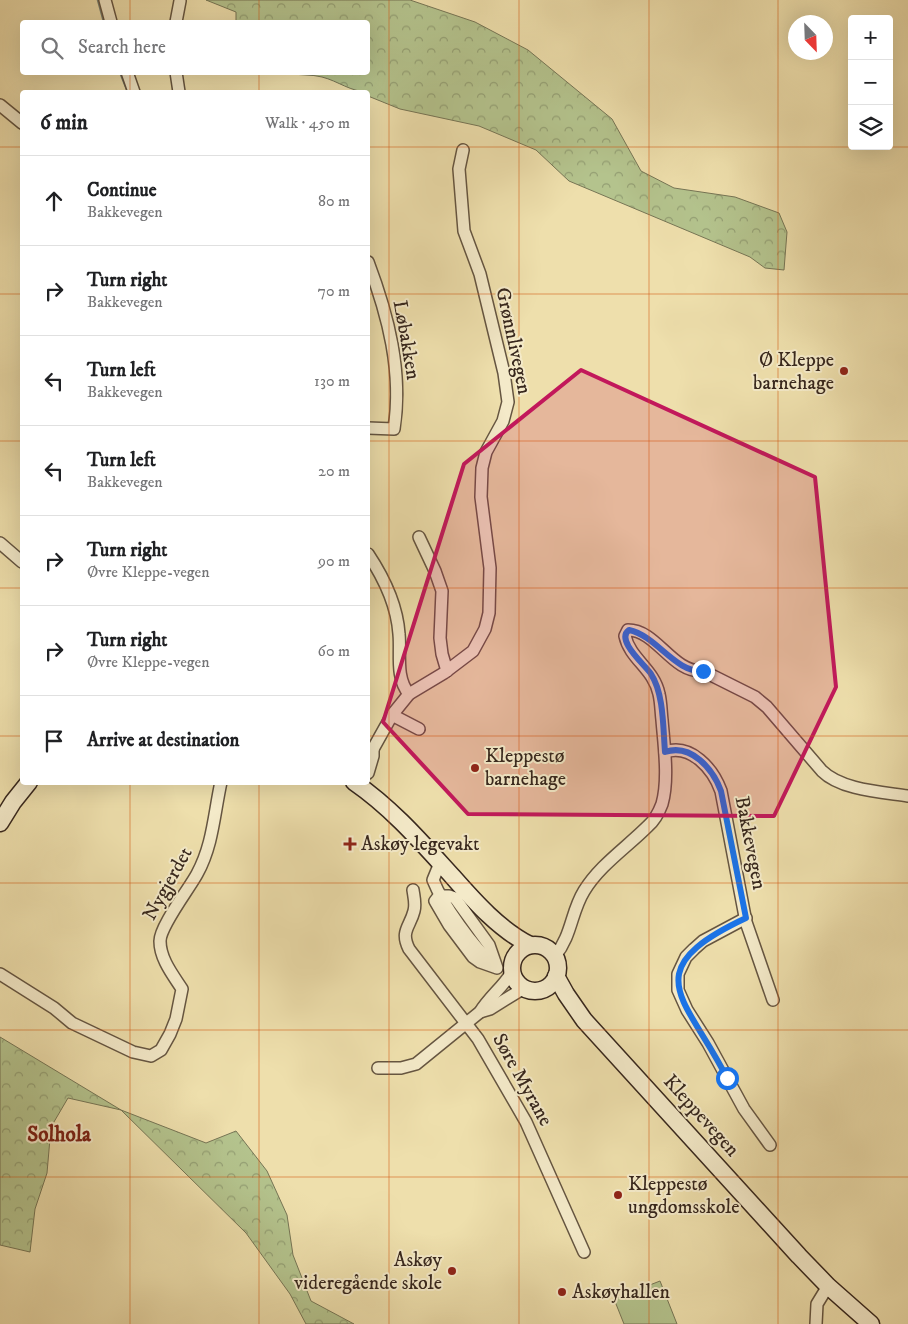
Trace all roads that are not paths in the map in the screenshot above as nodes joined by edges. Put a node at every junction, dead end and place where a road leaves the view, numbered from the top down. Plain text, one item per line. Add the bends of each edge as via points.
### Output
1 (105, 0) edge
2 (180, 1) dead end
3 (110, 20) edge
4 (176, 20) edge
5 (129, 75) edge
6 (176, 75) edge
7 (133, 90) edge
8 (179, 90) edge
9 (0, 105) edge
10 (20, 121) edge
11 (464, 150) dead end
12 (370, 268) edge
13 (370, 428) edge
14 (419, 536) dead end
15 (0, 543) edge
16 (370, 557) edge
17 (20, 560) edge
18 (447, 671) junction
19 (409, 694) junction
20 (392, 715) junction
21 (419, 729) dead end
22 (370, 752) edge
23 (665, 752) junction
24 (27, 785) edge
25 (220, 785) edge
26 (366, 785) edge
27 (908, 796) edge
28 (0, 823) edge
29 (440, 862) junction
30 (413, 890) dead end
31 (439, 896) junction
32 (484, 912) junction
33 (746, 918) junction
34 (530, 945) junction
35 (555, 956) junction
36 (509, 967) junction
37 (0, 974) edge
38 (556, 976) junction
39 (524, 988) junction
40 (543, 989) junction
41 (773, 1000) dead end
42 (480, 1012) junction
43 (584, 1020) junction
44 (467, 1023) junction
45 (378, 1068) dead end
46 (770, 1145) dead end
47 (584, 1252) dead end
48 (828, 1286) junction
49 (816, 1324) edge
50 (871, 1324) edge

1 - 3 street
2 - 4 street
5 - 7 street
6 - 8 street
9 - 10 street
11 - 18 street, Grønnlivegen via 459,169 464,231 480,274 508,402 482,468 481,497 490,568 490,613 478,644
12 - 13 street, Løbakken via 389,330 397,380 394,429
14 - 18 street via 442,592 440,638
15 - 17 street
16 - 19 street via 394,605 401,680
18 - 19 street, Grønnlivegen
19 - 20 street, Grønnlivegen
20 - 21 street
20 - 22 street, Grønnlivegen
23 - 27 street via 659,694 652,674 628,645 625,636 629,630 644,636 683,667 703,671 755,697 831,778 854,786
23 - 33 street, Bakkevegen via 674,750 693,755 716,778
23 - 35 street via 664,795 658,812 650,825 598,871 584,891 568,935
24 - 28 main road
25 - 37 street, Nygjerdet via 208,852 160,937 162,953 182,989 176,1019 161,1050 151,1056 133,1052 94,1035
26 - 29 main road
29 - 31 street via 433,880
29 - 32 main road
30 - 44 street via 415,908 405,932 407,945
31 - 36 street via 454,898
31 - 36 street via 435,901 440,911 473,957 480,962
32 - 34 main road
32 - 36 main road via 507,946
33 - 41 street, Bakkevegen
33 - 46 street, Bakkevegen via 703,941 686,957 678,974 678,990 744,1109
34 - 35 main road via 544,946
34 - 36 main road via 519,950
35 - 38 main road via 558,963
36 - 39 main road
36 - 42 street via 506,982
38 - 40 main road
38 - 43 main road, Kleppevegen
39 - 40 main road
39 - 42 street
40 - 43 main road, Kleppevegen
42 - 44 street
43 - 48 main road, Kleppevegen
44 - 45 street, Søre Myrane via 416,1064
44 - 47 street, Søre Myrane via 526,1122
48 - 49 street via 817,1304
48 - 50 main road, Kleppevegen

